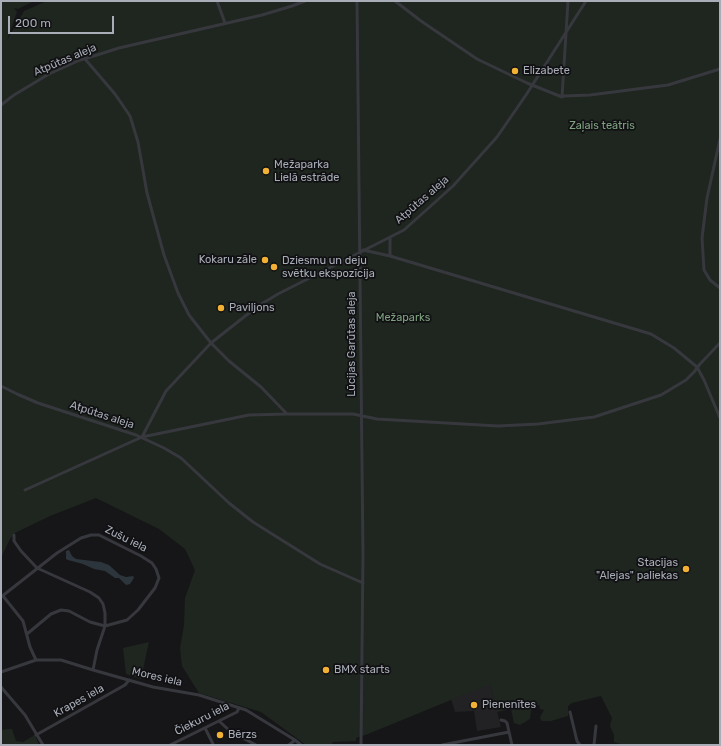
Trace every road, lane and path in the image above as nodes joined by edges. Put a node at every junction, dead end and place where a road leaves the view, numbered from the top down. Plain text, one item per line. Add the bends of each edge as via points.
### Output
1 (217, 1) edge
2 (304, 1) edge
3 (357, 1) edge
4 (395, 1) edge
5 (568, 1) edge
6 (586, 1) edge
7 (568, 14) junction
8 (578, 14) junction
9 (225, 23) junction
10 (567, 31) junction
11 (85, 59) junction
12 (720, 69) edge
13 (532, 85) junction
14 (562, 97) junction
15 (1, 105) edge
16 (720, 139) edge
17 (390, 237) junction
18 (362, 251) junction
19 (390, 256) junction
20 (720, 288) edge
21 (720, 343) edge
22 (211, 344) junction
23 (697, 367) junction
24 (1, 386) edge
25 (287, 414) junction
26 (361, 416) junction
27 (720, 418) edge
28 (142, 437) junction
29 (25, 490) dead end
30 (14, 535) dead end
31 (37, 568) junction
32 (363, 583) junction
33 (2, 596) edge
34 (105, 626) junction
35 (27, 634) junction
36 (36, 660) junction
37 (93, 670) junction
38 (1, 672) edge
39 (129, 680) junction
40 (1, 687) edge
41 (239, 708) junction
42 (570, 712) dead end
43 (500, 720) dead end
44 (219, 721) junction
45 (596, 726) dead end
46 (205, 728) junction
47 (509, 732) junction
48 (36, 735) junction
49 (295, 740) junction
50 (178, 741) junction
51 (173, 744) edge
52 (213, 744) dead end
53 (43, 745) edge
54 (180, 745) edge
55 (256, 745) edge
56 (289, 745) edge
57 (301, 745) edge
58 (361, 745) edge
59 (442, 745) edge
60 (446, 745) edge
61 (512, 745) edge
62 (580, 745) edge
63 (594, 745) edge

1 - 9 street
2 - 9 street, Atpūtas aleja via 291,7
3 - 18 street, Lūcijas Garūtas aleja
4 - 13 street via 421,22 477,59
5 - 7 street
6 - 8 street, Atpūtas aleja
7 - 8 street
7 - 10 street
8 - 10 street, Atpūtas aleja
9 - 11 street, Atpūtas aleja via 119,48
10 - 13 street, Atpūtas aleja
10 - 14 street
11 - 15 street, Atpūtas aleja via 44,77
11 - 22 street via 130,116 153,214 171,276 189,315
12 - 14 street via 668,85
13 - 14 street
13 - 17 street, Atpūtas aleja via 497,137 453,186 414,222
16 - 20 street via 707,198 702,238 704,270 710,280
17 - 18 street, Atpūtas aleja
17 - 19 street
18 - 19 street
18 - 22 street, Atpūtas aleja via 258,306
18 - 26 street, Lūcijas Garūtas aleja
19 - 23 street via 644,332 674,348
21 - 23 street
22 - 25 street via 261,387
22 - 28 street, Atpūtas aleja via 166,391
23 - 26 street via 686,380 652,398 594,416 570,420 498,426
23 - 27 street
24 - 28 street, Atpūtas aleja via 38,403
25 - 26 street
25 - 28 street via 249,415
26 - 32 street, Lūcijas Garūtas aleja
28 - 29 street
28 - 32 street via 181,458 253,522 320,564
30 - 31 street via 14,541
31 - 33 street, Zušu iela
31 - 34 street via 95,595 104,608
31 - 34 street, Zušu iela via 81,538 91,535 101,536 152,563 159,578 151,595 130,618
32 - 58 street, Lūcijas Garūtas aleja
33 - 35 street via 23,620
34 - 35 street via 61,610 51,614
34 - 37 street
35 - 36 street
36 - 37 street, Mores iela via 61,660
36 - 38 street, Mores iela
37 - 39 street, Mores iela
39 - 41 street, Mores iela
39 - 48 street, Krapes iela via 125,685
40 - 48 street via 25,715
41 - 44 street, Čiekuru iela via 237,712
41 - 49 street, Mores iela via 258,716
42 - 62 street
43 - 47 street via 507,722
44 - 46 street, Čiekuru iela
44 - 55 street via 230,731
45 - 63 street
46 - 50 street, Čiekuru iela
46 - 52 street
47 - 60 street
47 - 61 street
48 - 53 street
49 - 56 street
49 - 57 street, Mores iela
50 - 51 street, Čiekuru iela
50 - 54 street
59 - 60 street

